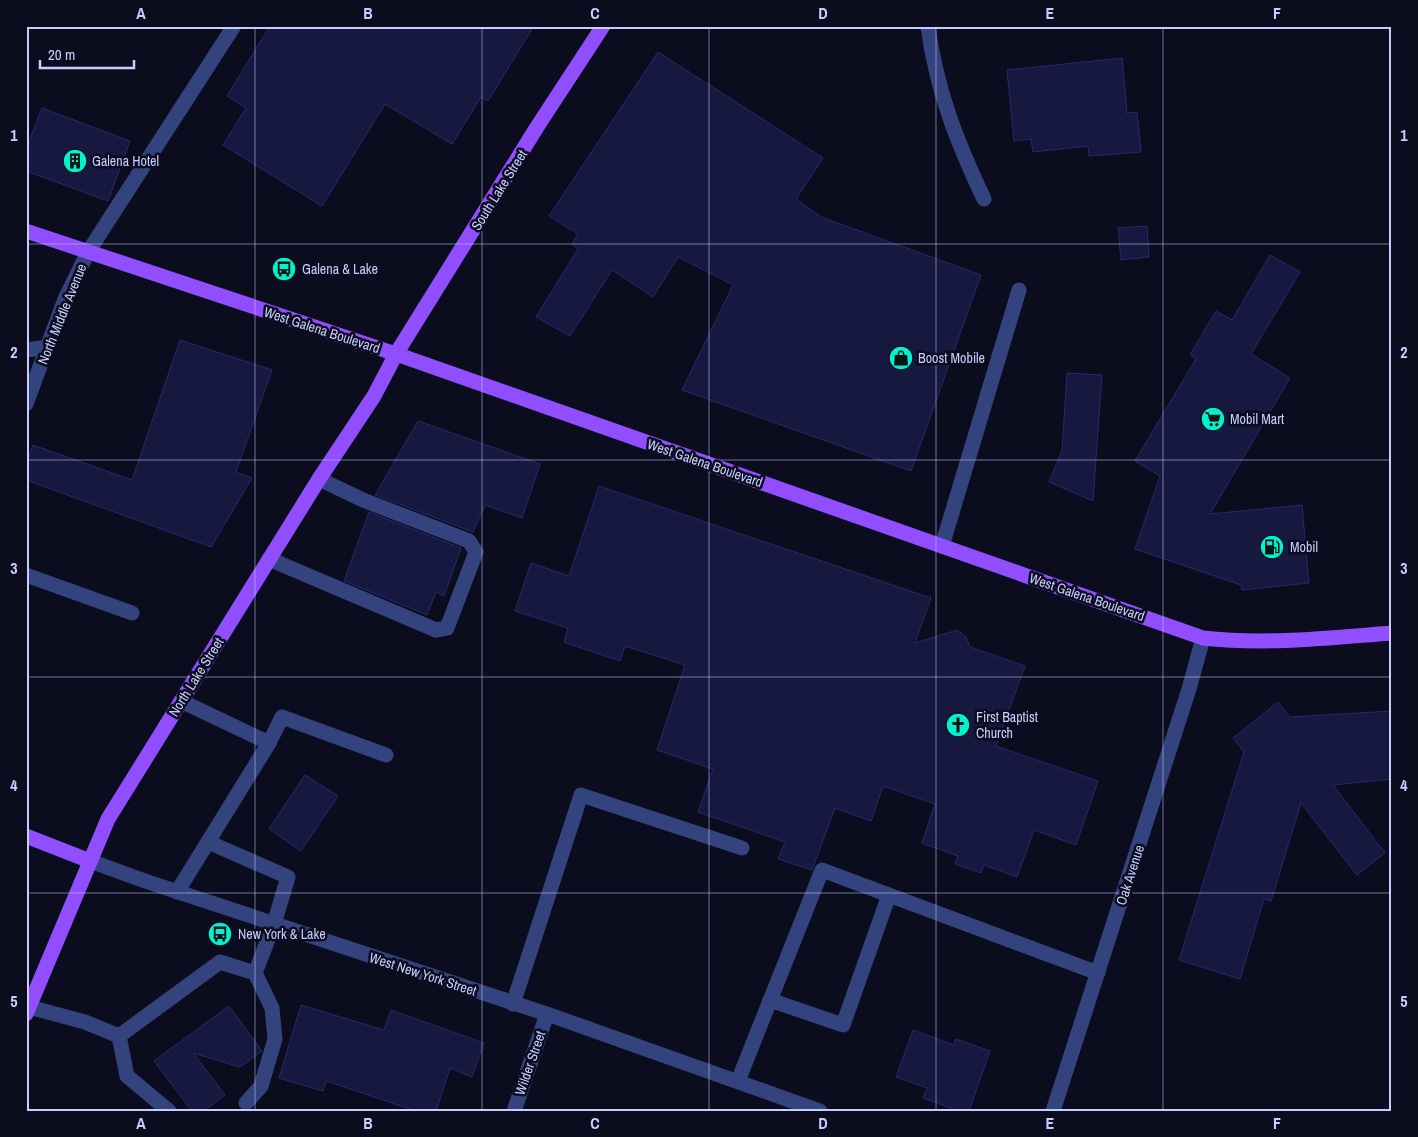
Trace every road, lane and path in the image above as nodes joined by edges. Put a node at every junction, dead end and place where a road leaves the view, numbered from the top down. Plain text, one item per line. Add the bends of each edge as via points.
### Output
1 (234, 26) edge
2 (603, 26) edge
3 (928, 26) edge
4 (984, 199) dead end
5 (26, 231) edge
6 (88, 252) junction
7 (1019, 290) dead end
8 (48, 347) junction
9 (26, 350) edge
10 (396, 354) junction
11 (26, 404) edge
12 (319, 479) junction
13 (942, 546) junction
14 (269, 559) junction
15 (26, 575) edge
16 (132, 613) dead end
17 (1392, 633) edge
18 (1203, 638) junction
19 (181, 700) junction
20 (269, 743) junction
21 (386, 755) dead end
22 (26, 836) edge
23 (208, 842) junction
24 (742, 848) dead end
25 (90, 861) junction
26 (177, 892) junction
27 (889, 895) junction
28 (274, 924) junction
29 (254, 973) junction
30 (1098, 973) junction
31 (770, 1000) junction
32 (513, 1004) junction
33 (28, 1011) edge
34 (546, 1014) junction
35 (119, 1036) junction
36 (738, 1081) junction
37 (246, 1103) dead end
38 (781, 1104) edge
39 (169, 1111) edge
40 (514, 1111) edge
41 (820, 1111) edge
42 (1053, 1111) edge

1 - 6 street, North Middle Avenue
2 - 10 main road, South Lake Street
3 - 4 street via 947,113
5 - 6 main road, West Galena Boulevard
6 - 8 street, North Middle Avenue via 65,299
6 - 10 main road, West Galena Boulevard
7 - 13 street
8 - 9 street
8 - 11 street, North Middle Avenue
10 - 12 main road, North Lake Street via 374,396
10 - 13 main road, West Galena Boulevard
12 - 14 main road, North Lake Street
12 - 14 street via 469,542 476,552 447,628 436,630
13 - 18 main road, West Galena Boulevard
14 - 19 main road, North Lake Street
15 - 16 street
17 - 18 main road, West Galena Boulevard via 1280,642
18 - 30 street, Oak Avenue
19 - 20 street
19 - 25 main road, North Lake Street via 108,819
20 - 21 street via 282,717
20 - 23 street
22 - 25 main road, West New York Street
23 - 26 street
23 - 28 street via 288,877
24 - 32 street via 581,795
25 - 26 street, West New York Street
25 - 33 main road, North Lake Street
26 - 28 street, West New York Street
27 - 30 street
27 - 31 street via 822,870
27 - 31 street via 843,1025
28 - 29 street
28 - 32 street, West New York Street
29 - 35 street via 220,962
29 - 37 street via 272,1008 275,1039 261,1086
30 - 42 street, Oak Avenue
31 - 36 street
32 - 34 street, West New York Street
33 - 35 street via 85,1022
34 - 36 street, West New York Street
34 - 40 street, Wilder Street
35 - 39 street via 127,1076
36 - 38 street, West New York Street
38 - 41 street, West New York Street

